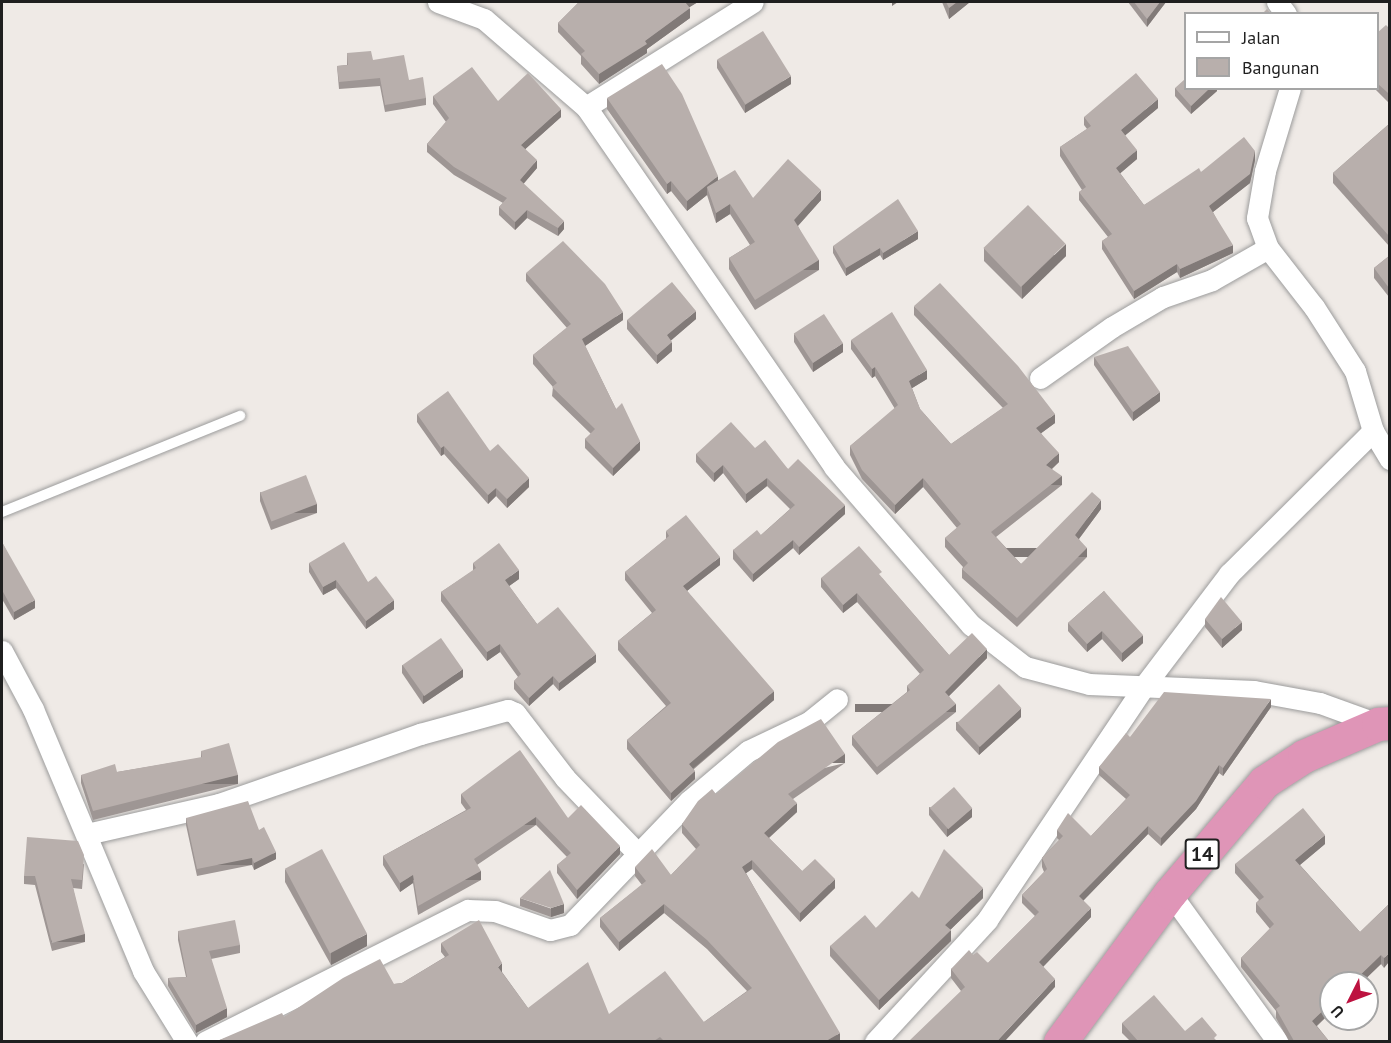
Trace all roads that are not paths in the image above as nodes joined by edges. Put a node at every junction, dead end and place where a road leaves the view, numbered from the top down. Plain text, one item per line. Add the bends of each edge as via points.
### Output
1 (438, 2) edge
2 (753, 2) edge
3 (1289, 90) edge
4 (586, 107) junction
5 (1268, 248) junction
6 (1040, 378) dead end
7 (240, 416) dead end
8 (1373, 430) junction
9 (1389, 459) edge
10 (2, 512) edge
11 (2, 651) edge
12 (1144, 686) junction
13 (837, 699) dead end
14 (1384, 723) edge
15 (87, 834) junction
16 (639, 855) junction
17 (1170, 893) junction
18 (187, 1041) edge
19 (205, 1041) edge
20 (875, 1041) edge
21 (1060, 1041) edge
22 (1278, 1041) edge

1 - 4 street via 484,19
2 - 4 street
3 - 5 street via 1264,171 1257,218
4 - 12 street via 834,467 971,625 1024,667 1089,684
5 - 6 street via 1212,280 1162,297
5 - 8 street via 1314,307 1356,371
7 - 10 lane
8 - 9 street
8 - 12 street via 1229,574
11 - 15 street via 33,709
12 - 14 street via 1254,691 1320,703
12 - 20 street via 987,920
13 - 16 street via 809,722 748,751 689,801
14 - 17 highway, 14 via 1304,756 1264,782
15 - 16 street via 219,804 420,734 508,710 515,713 565,778
15 - 18 street via 142,971
16 - 19 street via 582,916 562,929 550,930 495,911 468,910
17 - 21 highway, 14
17 - 22 street

